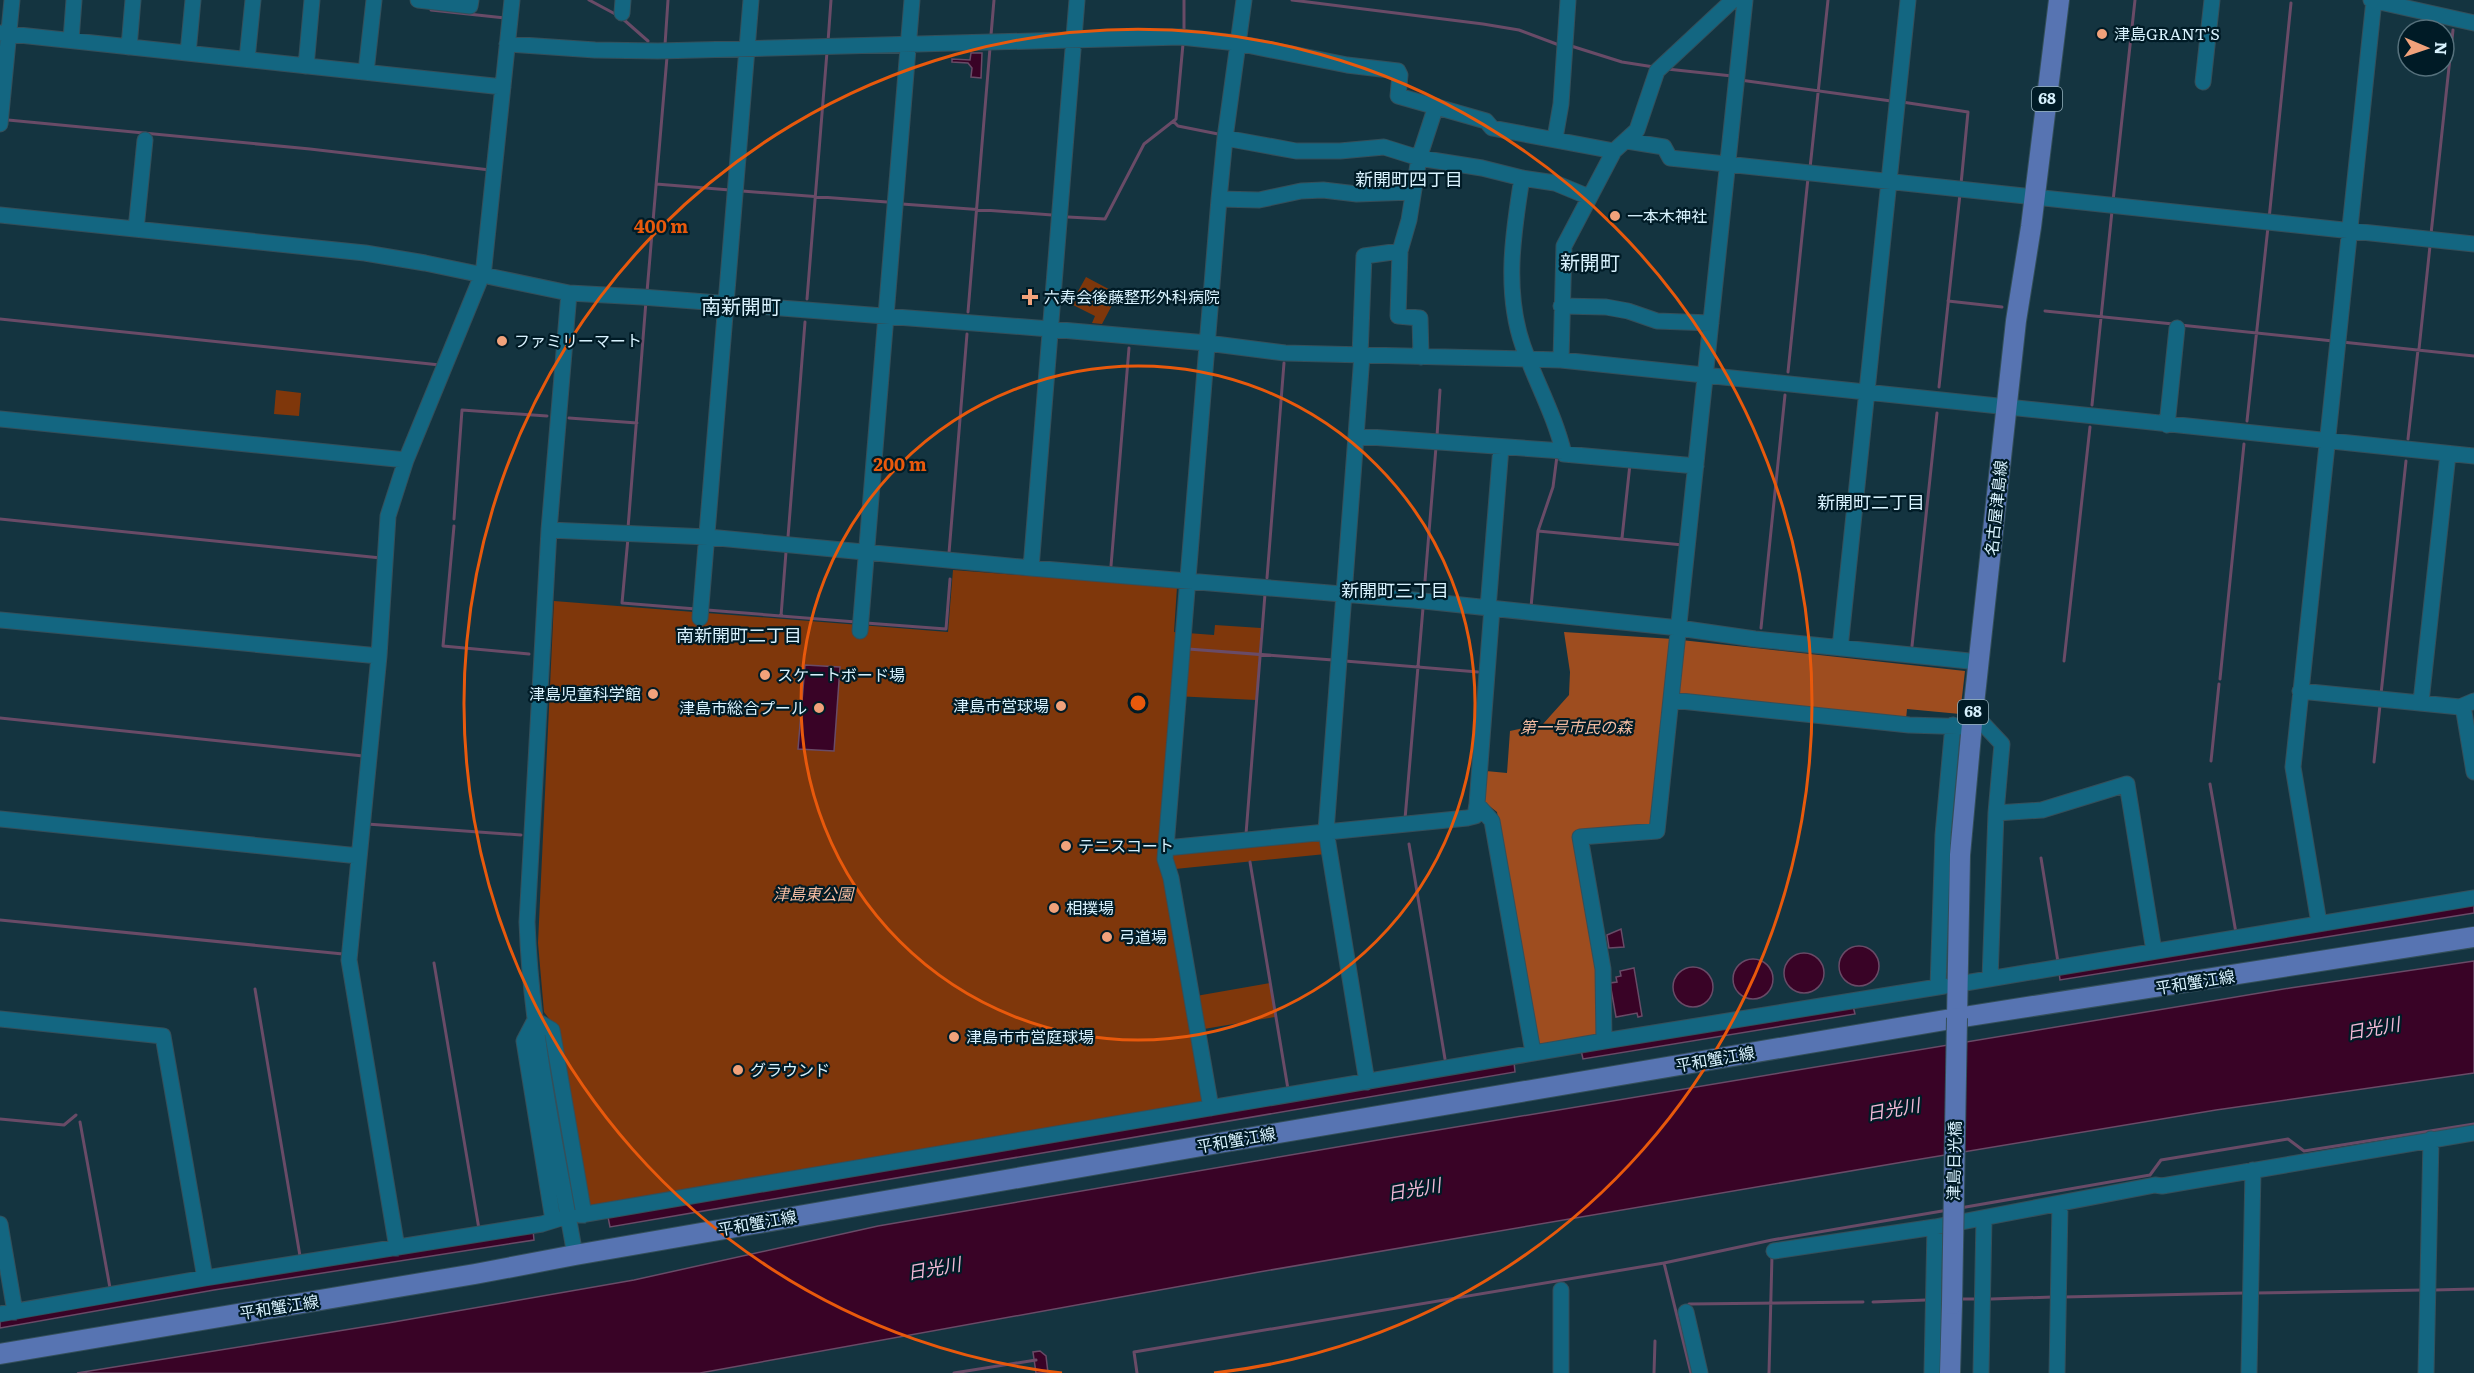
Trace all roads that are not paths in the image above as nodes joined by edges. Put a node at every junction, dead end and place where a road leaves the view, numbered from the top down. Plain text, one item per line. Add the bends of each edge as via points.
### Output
1 (12, 0) edge
2 (74, 0) edge
3 (133, 0) edge
4 (193, 0) edge
5 (253, 0) edge
6 (312, 0) edge
7 (374, 0) edge
8 (418, 0) edge
9 (471, 0) edge
10 (512, 0) edge
11 (751, 0) edge
12 (912, 0) edge
13 (1077, 0) edge
14 (1244, 0) edge
15 (1568, 0) edge
16 (1733, 0) edge
17 (1745, 0) edge
18 (1908, 0) edge
19 (2060, 0) edge
20 (2212, 0) edge
21 (2372, 0) edge
22 (2474, 23) edge
23 (4, 33) edge
24 (71, 40) junction
25 (1074, 40) junction
26 (1237, 43) junction
27 (507, 44) junction
28 (908, 44) junction
29 (129, 47) junction
30 (747, 48) junction
31 (188, 53) junction
32 (247, 59) junction
33 (306, 66) junction
34 (366, 72) junction
35 (2203, 82) dead end
36 (503, 87) junction
37 (1436, 106) junction
38 (0, 124) edge
39 (1225, 138) junction
40 (1555, 138) junction
41 (145, 140) dead end
42 (1628, 141) junction
43 (1614, 151) junction
44 (1419, 158) junction
45 (1728, 165) junction
46 (1522, 178) junction
47 (1888, 182) junction
48 (1412, 192) junction
49 (1589, 196) junction
50 (2035, 198) junction
51 (1219, 199) junction
52 (0, 215) edge
53 (136, 229) junction
54 (2349, 232) junction
55 (2474, 244) edge
56 (1400, 251) junction
57 (482, 275) junction
58 (569, 293) junction
59 (725, 304) junction
60 (1561, 306) junction
61 (884, 318) junction
62 (1711, 323) junction
63 (2177, 328) dead end
64 (1050, 329) junction
65 (1207, 343) junction
66 (1361, 355) junction
67 (1421, 357) junction
68 (1529, 359) junction
69 (1561, 360) junction
70 (1705, 375) junction
71 (1866, 392) junction
72 (2007, 408) junction
73 (0, 419) edge
74 (2166, 424) junction
75 (1356, 436) junction
76 (2326, 441) junction
77 (1501, 447) junction
78 (1563, 451) junction
79 (2448, 454) junction
80 (2474, 456) edge
81 (406, 460) junction
82 (1696, 466) junction
83 (549, 530) junction
84 (708, 537) junction
85 (866, 552) junction
86 (1031, 568) junction
87 (1188, 580) junction
88 (1345, 594) junction
89 (1490, 608) junction
90 (700, 618) dead end
91 (0, 620) edge
92 (1679, 628) junction
93 (860, 631) dead end
94 (1840, 648) junction
95 (379, 656) junction
96 (1979, 662) junction
97 (2300, 691) junction
98 (1671, 700) junction
99 (2421, 702) junction
100 (2467, 704) edge
101 (1966, 722) junction
102 (2474, 772) edge
103 (1477, 804) junction
104 (1996, 813) junction
105 (0, 819) edge
106 (1326, 831) junction
107 (1166, 848) junction
108 (359, 856) junction
109 (2474, 898) edge
110 (2319, 923) junction
111 (2474, 937) edge
112 (2154, 951) junction
113 (1990, 979) junction
114 (1965, 983) dead end
115 (1957, 1018) junction
116 (0, 1019) edge
117 (535, 1020) junction
118 (1604, 1041) junction
119 (1533, 1053) junction
120 (1367, 1082) junction
121 (1211, 1108) junction
122 (2474, 1133) edge
123 (2431, 1139) junction
124 (2253, 1170) junction
125 (2060, 1204) junction
126 (1984, 1218) junction
127 (0, 1224) edge
128 (1935, 1227) junction
129 (397, 1248) junction
130 (1774, 1251) dead end
131 (575, 1255) junction
132 (205, 1278) junction
133 (1561, 1290) dead end
134 (1686, 1312) dead end
135 (7, 1313) edge
136 (0, 1354) edge
137 (1561, 1373) edge
138 (1700, 1373) edge
139 (1932, 1373) edge
140 (1950, 1373) edge
141 (1981, 1373) edge
142 (2057, 1373) edge
143 (2249, 1373) edge
144 (2426, 1373) edge

1 - 23 street
2 - 24 street
3 - 29 street
4 - 31 street
5 - 32 street
6 - 33 street
7 - 34 street
8 - 9 street via 470,6
10 - 27 street
11 - 30 street
12 - 28 street
13 - 25 street
14 - 26 street
15 - 40 street
16 - 42 street via 1660,68 1637,130
17 - 45 street
18 - 47 street
19 - 50 main road, 名古屋津島線 / 68
20 - 35 street
21 - 22 street
21 - 54 street
23 - 24 street
23 - 38 street
24 - 29 street
25 - 26 street via 1181,37
25 - 28 street
25 - 64 street
26 - 37 street via 1398,71 1398,96
26 - 39 street
27 - 30 street via 595,50
27 - 36 street
28 - 30 street
28 - 61 street
29 - 31 street
30 - 59 street
31 - 32 street
32 - 33 street
33 - 34 street
34 - 36 street
36 - 57 street
37 - 40 street via 1486,121 1492,128
37 - 44 street
39 - 44 street via 1296,151 1394,148
39 - 51 street
40 - 43 street
41 - 53 street
42 - 43 street
42 - 45 street via 1664,147 1670,158
43 - 49 street
44 - 46 street
44 - 48 street
45 - 47 street
45 - 62 street
46 - 49 street via 1556,183
46 - 68 street via 1511,280 1517,324
47 - 50 street
47 - 71 street
48 - 51 street via 1357,194 1323,190 1259,200
48 - 56 street
49 - 60 street via 1564,246
50 - 54 street
50 - 72 main road, 名古屋津島線 / 68
51 - 65 street
52 - 53 street
53 - 57 street via 364,253
54 - 55 street
54 - 76 street
56 - 66 street via 1364,256
56 - 67 street via 1398,316 1420,318
57 - 58 street
57 - 81 street
58 - 59 street
58 - 83 street
59 - 61 street
59 - 84 street
60 - 62 street via 1617,309 1657,321
60 - 69 street
61 - 64 street
61 - 85 street
62 - 70 street
63 - 74 street
64 - 65 street
64 - 86 street
65 - 66 street
65 - 87 street
66 - 67 street
66 - 75 street
67 - 68 street
68 - 69 street
68 - 78 street
69 - 70 street
70 - 71 street
70 - 82 street
71 - 72 street
71 - 94 street
72 - 74 street
72 - 96 main road, 名古屋津島線 / 68
73 - 81 street
74 - 76 street
75 - 77 street
75 - 88 street
76 - 79 street
76 - 97 street
77 - 78 street
77 - 89 street
78 - 82 street
79 - 80 street
79 - 99 street
81 - 95 street via 388,516
82 - 92 street
83 - 84 street
83 - 117 street via 527,922
84 - 85 street
84 - 90 street
85 - 86 street
85 - 93 street
86 - 87 street
87 - 88 street
87 - 107 street
88 - 89 street
88 - 106 street
89 - 92 street
89 - 103 street
91 - 95 street
92 - 94 street
92 - 98 street
94 - 96 street
95 - 108 street
96 - 101 main road, 名古屋津島線 / 68
97 - 99 street
97 - 110 street via 2292,766
98 - 101 street via 1909,724
98 - 118 street via 1658,831 1580,837 1603,969
99 - 100 street
100 - 102 street via 2464,712
101 - 104 street via 2002,744
101 - 115 main road, 名古屋津島線 / 68
101 - 118 street via 1943,835 1941,986
103 - 106 street via 1475,816 1467,818
103 - 119 street via 1492,821
104 - 112 street via 2042,810 2127,784
104 - 113 street
105 - 108 street
106 - 107 street
106 - 120 street
107 - 121 street via 1165,860
108 - 129 street via 349,960
109 - 110 street
110 - 112 street
111 - 115 main road, 平和蟹江線
112 - 113 street
113 - 114 street
115 - 131 main road, 平和蟹江線
115 - 140 main road, 津島日光橋 / 68, bridge
116 - 132 street via 163,1036
117 - 121 street via 552,1030 582,1215
117 - 129 street via 524,1041 556,1220
117 - 131 street
118 - 119 street
119 - 120 street
120 - 121 street
122 - 123 street
123 - 124 street
123 - 144 street
124 - 125 street
124 - 143 street
125 - 126 street
125 - 142 street
126 - 128 street
126 - 141 street
127 - 135 street
128 - 130 street
128 - 139 street
129 - 132 street
131 - 136 main road, 平和蟹江線
132 - 135 street
133 - 137 street
134 - 138 street

